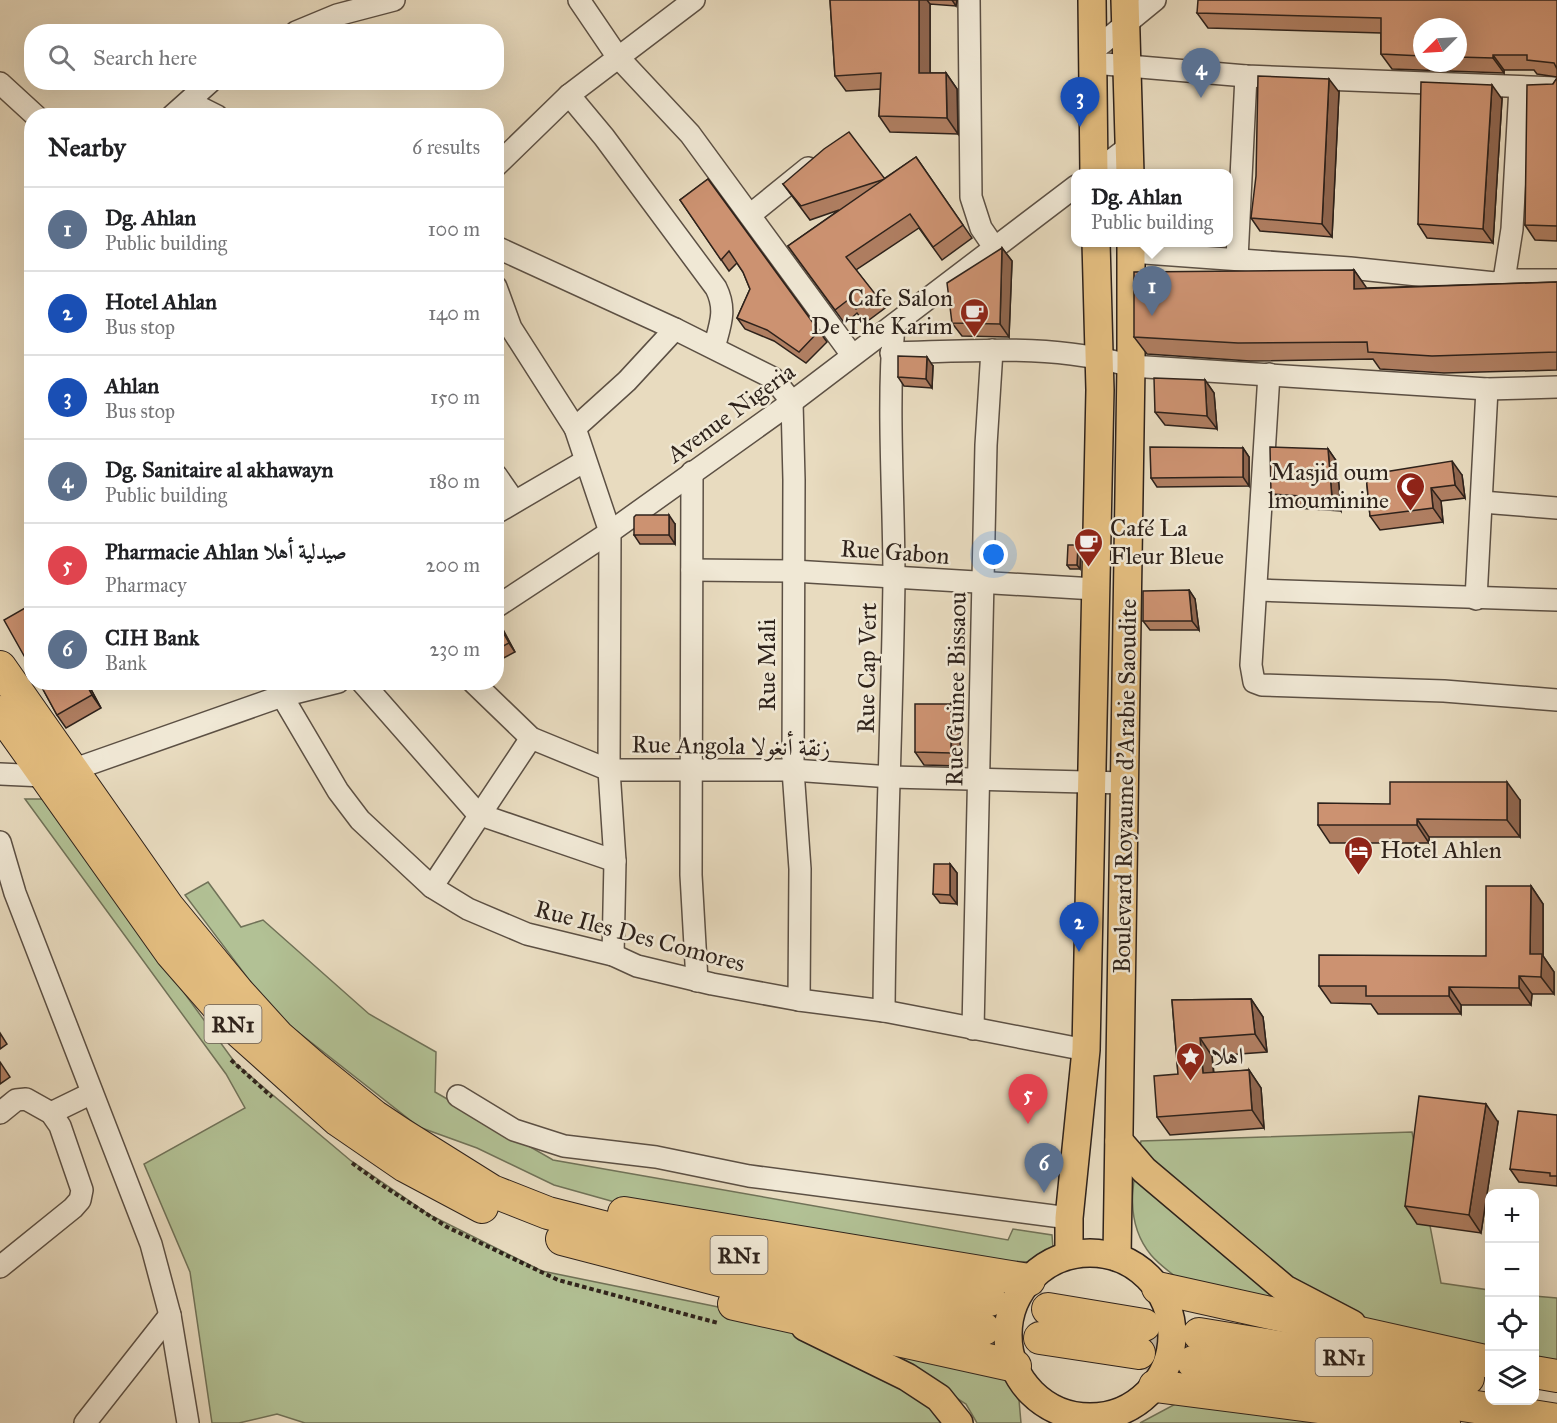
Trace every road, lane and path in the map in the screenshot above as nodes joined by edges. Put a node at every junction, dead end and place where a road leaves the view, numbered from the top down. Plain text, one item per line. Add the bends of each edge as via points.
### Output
1 (394, 0) edge
2 (579, 0) edge
3 (694, 0) edge
4 (969, 0) edge
5 (1092, 0) edge
6 (1155, 0) edge
7 (1125, 13) edge
8 (315, 24) edge
9 (617, 56) junction
10 (1094, 56) junction
11 (1127, 64) junction
12 (1246, 76) junction
13 (0, 83) edge
14 (1520, 87) junction
15 (1557, 88) edge
16 (201, 90) edge
17 (569, 95) junction
18 (27, 108) edge
19 (182, 108) edge
20 (1130, 146) junction
21 (823, 156) edge
22 (504, 158) edge
23 (1089, 169) edge
24 (1099, 169) edge
25 (1130, 169) edge
26 (1071, 189) edge
27 (750, 215) junction
28 (994, 246) junction
29 (1096, 247) edge
30 (1131, 247) edge
31 (504, 256) edge
32 (1237, 259) junction
33 (1504, 280) junction
34 (1557, 280) edge
35 (504, 309) edge
36 (894, 325) junction
37 (675, 329) junction
38 (714, 348) junction
39 (992, 350) junction
40 (891, 353) junction
41 (852, 355) junction
42 (1100, 357) junction
43 (1131, 366) junction
44 (1269, 374) junction
45 (1557, 387) edge
46 (1487, 389) junction
47 (792, 402) junction
48 (575, 428) junction
49 (585, 460) junction
50 (692, 472) junction
51 (1482, 502) junction
52 (505, 507) edge
53 (1557, 508) edge
54 (610, 532) junction
55 (692, 570) junction
56 (793, 571) junction
57 (894, 577) junction
58 (983, 584) junction
59 (1095, 589) junction
60 (1257, 590) junction
61 (1476, 599) junction
62 (1557, 600) edge
63 (504, 602) edge
64 (0, 667) edge
65 (306, 690) edge
66 (369, 690) edge
67 (481, 690) edge
68 (282, 696) junction
69 (1557, 700) edge
70 (4, 729) edge
71 (531, 738) junction
72 (609, 770) junction
73 (793, 770) junction
74 (691, 771) junction
75 (58, 773) junction
76 (0, 774) edge
77 (891, 777) junction
78 (979, 780) junction
79 (1125, 783) junction
80 (1091, 784) junction
81 (478, 814) junction
82 (0, 842) edge
83 (615, 861) junction
84 (432, 887) junction
85 (613, 955) junction
86 (697, 981) junction
87 (799, 1000) junction
88 (884, 1011) junction
89 (973, 1029) junction
90 (1086, 1050) junction
91 (92, 1093) junction
92 (458, 1096) dead end
93 (0, 1113) edge
94 (51, 1113) junction
95 (1119, 1141) junction
96 (492, 1191) junction
97 (1069, 1218) junction
98 (555, 1237) junction
99 (1069, 1255) junction
100 (1117, 1257) junction
101 (0, 1266) edge
102 (1029, 1280) junction
103 (1158, 1288) junction
104 (171, 1315) junction
105 (783, 1316) junction
106 (1044, 1323) tunnel mouth
107 (1376, 1337) junction
108 (1142, 1339) tunnel mouth
109 (1485, 1361) edge
110 (1015, 1366) junction
111 (1539, 1373) edge
112 (1557, 1376) edge
113 (1485, 1380) edge
114 (1155, 1386) junction
115 (1539, 1390) edge
116 (1557, 1392) edge
117 (1485, 1405) edge
118 (1486, 1405) edge
119 (1039, 1412) edge
120 (1557, 1419) edge
121 (1092, 1420) edge
122 (85, 1423) edge
123 (188, 1423) edge
124 (959, 1423) edge
125 (1444, 1423) edge

1 - 8 street
2 - 9 street
3 - 9 street
4 - 28 street via 971,197 981,228
5 - 10 main road
6 - 7 street
7 - 10 street
7 - 11 main road
9 - 17 street
9 - 27 street via 690,134
10 - 11 street
10 - 23 main road
11 - 12 street
11 - 20 main road
12 - 14 street
12 - 32 street
13 - 18 street
14 - 15 street
14 - 33 street via 1512,229
16 - 19 street
17 - 22 street
17 - 38 street via 716,288 723,315
20 - 24 street, Avenue Nigeria
20 - 25 main road
21 - 27 street
26 - 28 street, Avenue Nigeria
27 - 41 street
28 - 36 street, Avenue Nigeria
29 - 42 main road, Boulevard Royaume d'Arabie Saoudite
30 - 32 street
30 - 43 main road, Boulevard Royaume d'Arabie Saoudite
31 - 37 street
32 - 33 street via 1495,283
33 - 34 street
35 - 48 street via 511,328
36 - 40 street, Rue Cap Vert
36 - 41 street, Avenue Nigeria
37 - 38 street
37 - 48 street via 627,381
38 - 47 street via 773,378
39 - 40 street
39 - 42 street via 1050,350
39 - 58 street, Rue Guinee Bissaou
40 - 57 street, Rue Cap Vert
41 - 47 street, Avenue Nigeria
42 - 43 street
42 - 59 main road, Boulevard Royaume d'Arabie Saoudite
43 - 44 street
43 - 79 main road, Boulevard Royaume d'Arabie Saoudite
44 - 46 street
44 - 60 street
45 - 46 street
46 - 51 street
47 - 50 street, Avenue Nigeria
47 - 56 street, Rue Mali
48 - 49 street
49 - 52 street
49 - 54 street
50 - 54 street, Avenue Nigeria
50 - 55 street
51 - 53 street
51 - 61 street
54 - 63 street, Avenue Nigeria
54 - 72 street
55 - 56 street, Rue Gabon
55 - 74 street
56 - 57 street, Rue Gabon
56 - 73 street, Rue Mali
57 - 58 street, Rue Gabon
57 - 77 street, Rue Cap Vert
58 - 59 street, Rue Gabon
58 - 78 street, Rue Guinee Bissaou
59 - 80 main road, Boulevard Royaume d'Arabie Saoudite
60 - 61 street
60 - 69 street via 1251,665 1252,679 1257,684
61 - 62 street
64 - 75 highway, RN1
65 - 68 street
66 - 81 street
67 - 71 street, Rue Angola زنقة أنغولا
68 - 75 street
68 - 84 street, Rue Iles Des Comores via 338,791 360,820
70 - 75 highway, RN1
71 - 72 street, Rue Angola زنقة أنغولا
71 - 81 street
72 - 74 street, Rue Angola زنقة أنغولا
72 - 83 street
73 - 74 street, Rue Angola زنقة أنغولا
73 - 77 street, Rue Angola زنقة أنغولا
73 - 87 street, Rue Mali via 800,869
74 - 86 street via 690,875
75 - 76 street
75 - 96 highway, RN1 via 278,1036 374,1116
75 - 98 highway, RN1 via 171,953 240,1032 306,1094 405,1166 483,1208
77 - 78 street, Rue Angola زنقة أنغولا
77 - 88 street, Rue Cap Vert
78 - 80 street, Rue Angola زنقة أنغولا
78 - 89 street, Rue Guinee Bissaou
79 - 80 street, Rue Angola زنقة أنغولا
79 - 95 main road, Boulevard Royaume d'Arabie Saoudite
80 - 90 main road, Boulevard Royaume d'Arabie Saoudite
81 - 83 street
81 - 84 street
82 - 91 street via 15,893
83 - 85 street
84 - 85 street, Rue Iles Des Comores via 468,909 527,934
85 - 86 street, Rue Iles Des Comores via 638,966
86 - 87 street, Rue Iles Des Comores
87 - 88 street, Rue Iles Des Comores
88 - 89 street, Rue Iles Des Comores
89 - 90 street, Rue Iles Des Comores
90 - 97 main road, Boulevard Royaume d'Arabie Saoudite
91 - 94 street
91 - 104 street via 150,1244
92 - 97 street via 514,1130 564,1146 656,1157 748,1176
93 - 94 street via 15,1100 26,1099
94 - 101 street via 60,1126 82,1190 80,1200
95 - 100 main road, Boulevard Royaume d'Arabie Saoudite
95 - 107 main road via 1144,1170 1285,1289
96 - 98 highway, RN1 via 548,1213 670,1244 987,1314 731,1283
96 - 102 highway
97 - 99 main road, Boulevard Royaume d'Arabie Saoudite
98 - 105 highway via 635,1280
99 - 100 main road via 1093,1252
99 - 102 main road
100 - 103 main road via 1140,1269
102 - 110 main road via 1016,1299 1009,1321 1009,1344
103 - 107 highway
103 - 114 main road via 1169,1312 1172,1338 1167,1363
104 - 122 street
104 - 123 street
105 - 110 highway
105 - 124 main road via 907,1377 939,1398
106 - 108 highway
107 - 109 highway
110 - 119 main road
111 - 112 highway
113 - 117 highway, RN1 via 1196,1348
114 - 121 main road via 1138,1402
114 - 125 highway
115 - 116 highway
118 - 120 highway, RN1
119 - 121 main road

